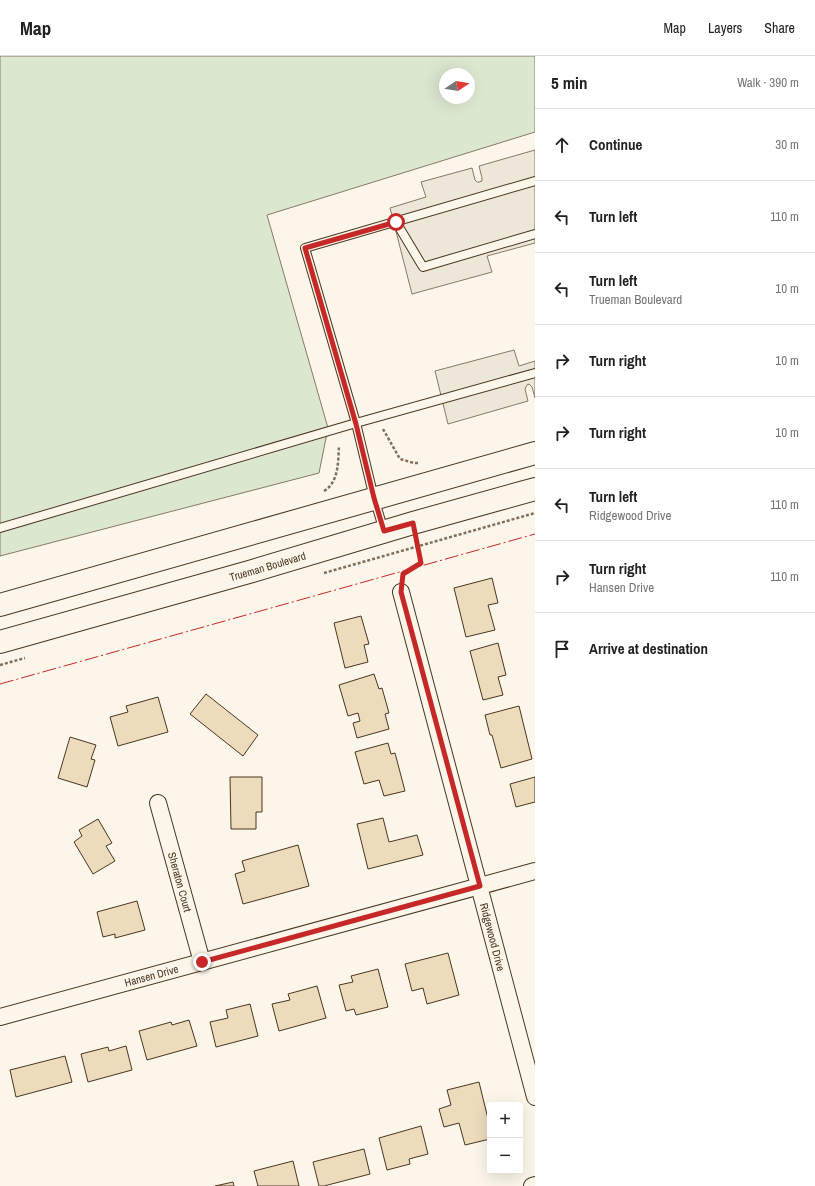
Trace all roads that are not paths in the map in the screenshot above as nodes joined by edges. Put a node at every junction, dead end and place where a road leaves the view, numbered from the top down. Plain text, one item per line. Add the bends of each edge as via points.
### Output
1 (535, 181) edge
2 (396, 222) junction
3 (535, 234) edge
4 (535, 373) edge
5 (356, 424) junction
6 (535, 452) edge
7 (535, 489) edge
8 (374, 498) junction
9 (0, 528) edge
10 (384, 531) junction
11 (401, 592) road end
12 (0, 604) edge
13 (0, 642) edge
14 (158, 803) dead end
15 (535, 871) edge
16 (480, 886) junction
17 (202, 962) junction
18 (0, 1017) edge
19 (535, 1097) edge

1 - 2 lane
2 - 3 lane via 423,267
2 - 5 lane via 305,248
4 - 5 lane
5 - 8 lane
5 - 9 lane
6 - 8 main road
7 - 10 main road, Trueman Boulevard
8 - 10 lane
8 - 12 main road
10 - 13 main road, Trueman Boulevard
11 - 16 street, Ridgewood Drive
14 - 17 street, Sheraton Court
15 - 16 street, Hansen Drive
16 - 17 street, Hansen Drive
16 - 19 street, Ridgewood Drive
17 - 18 street, Hansen Drive

